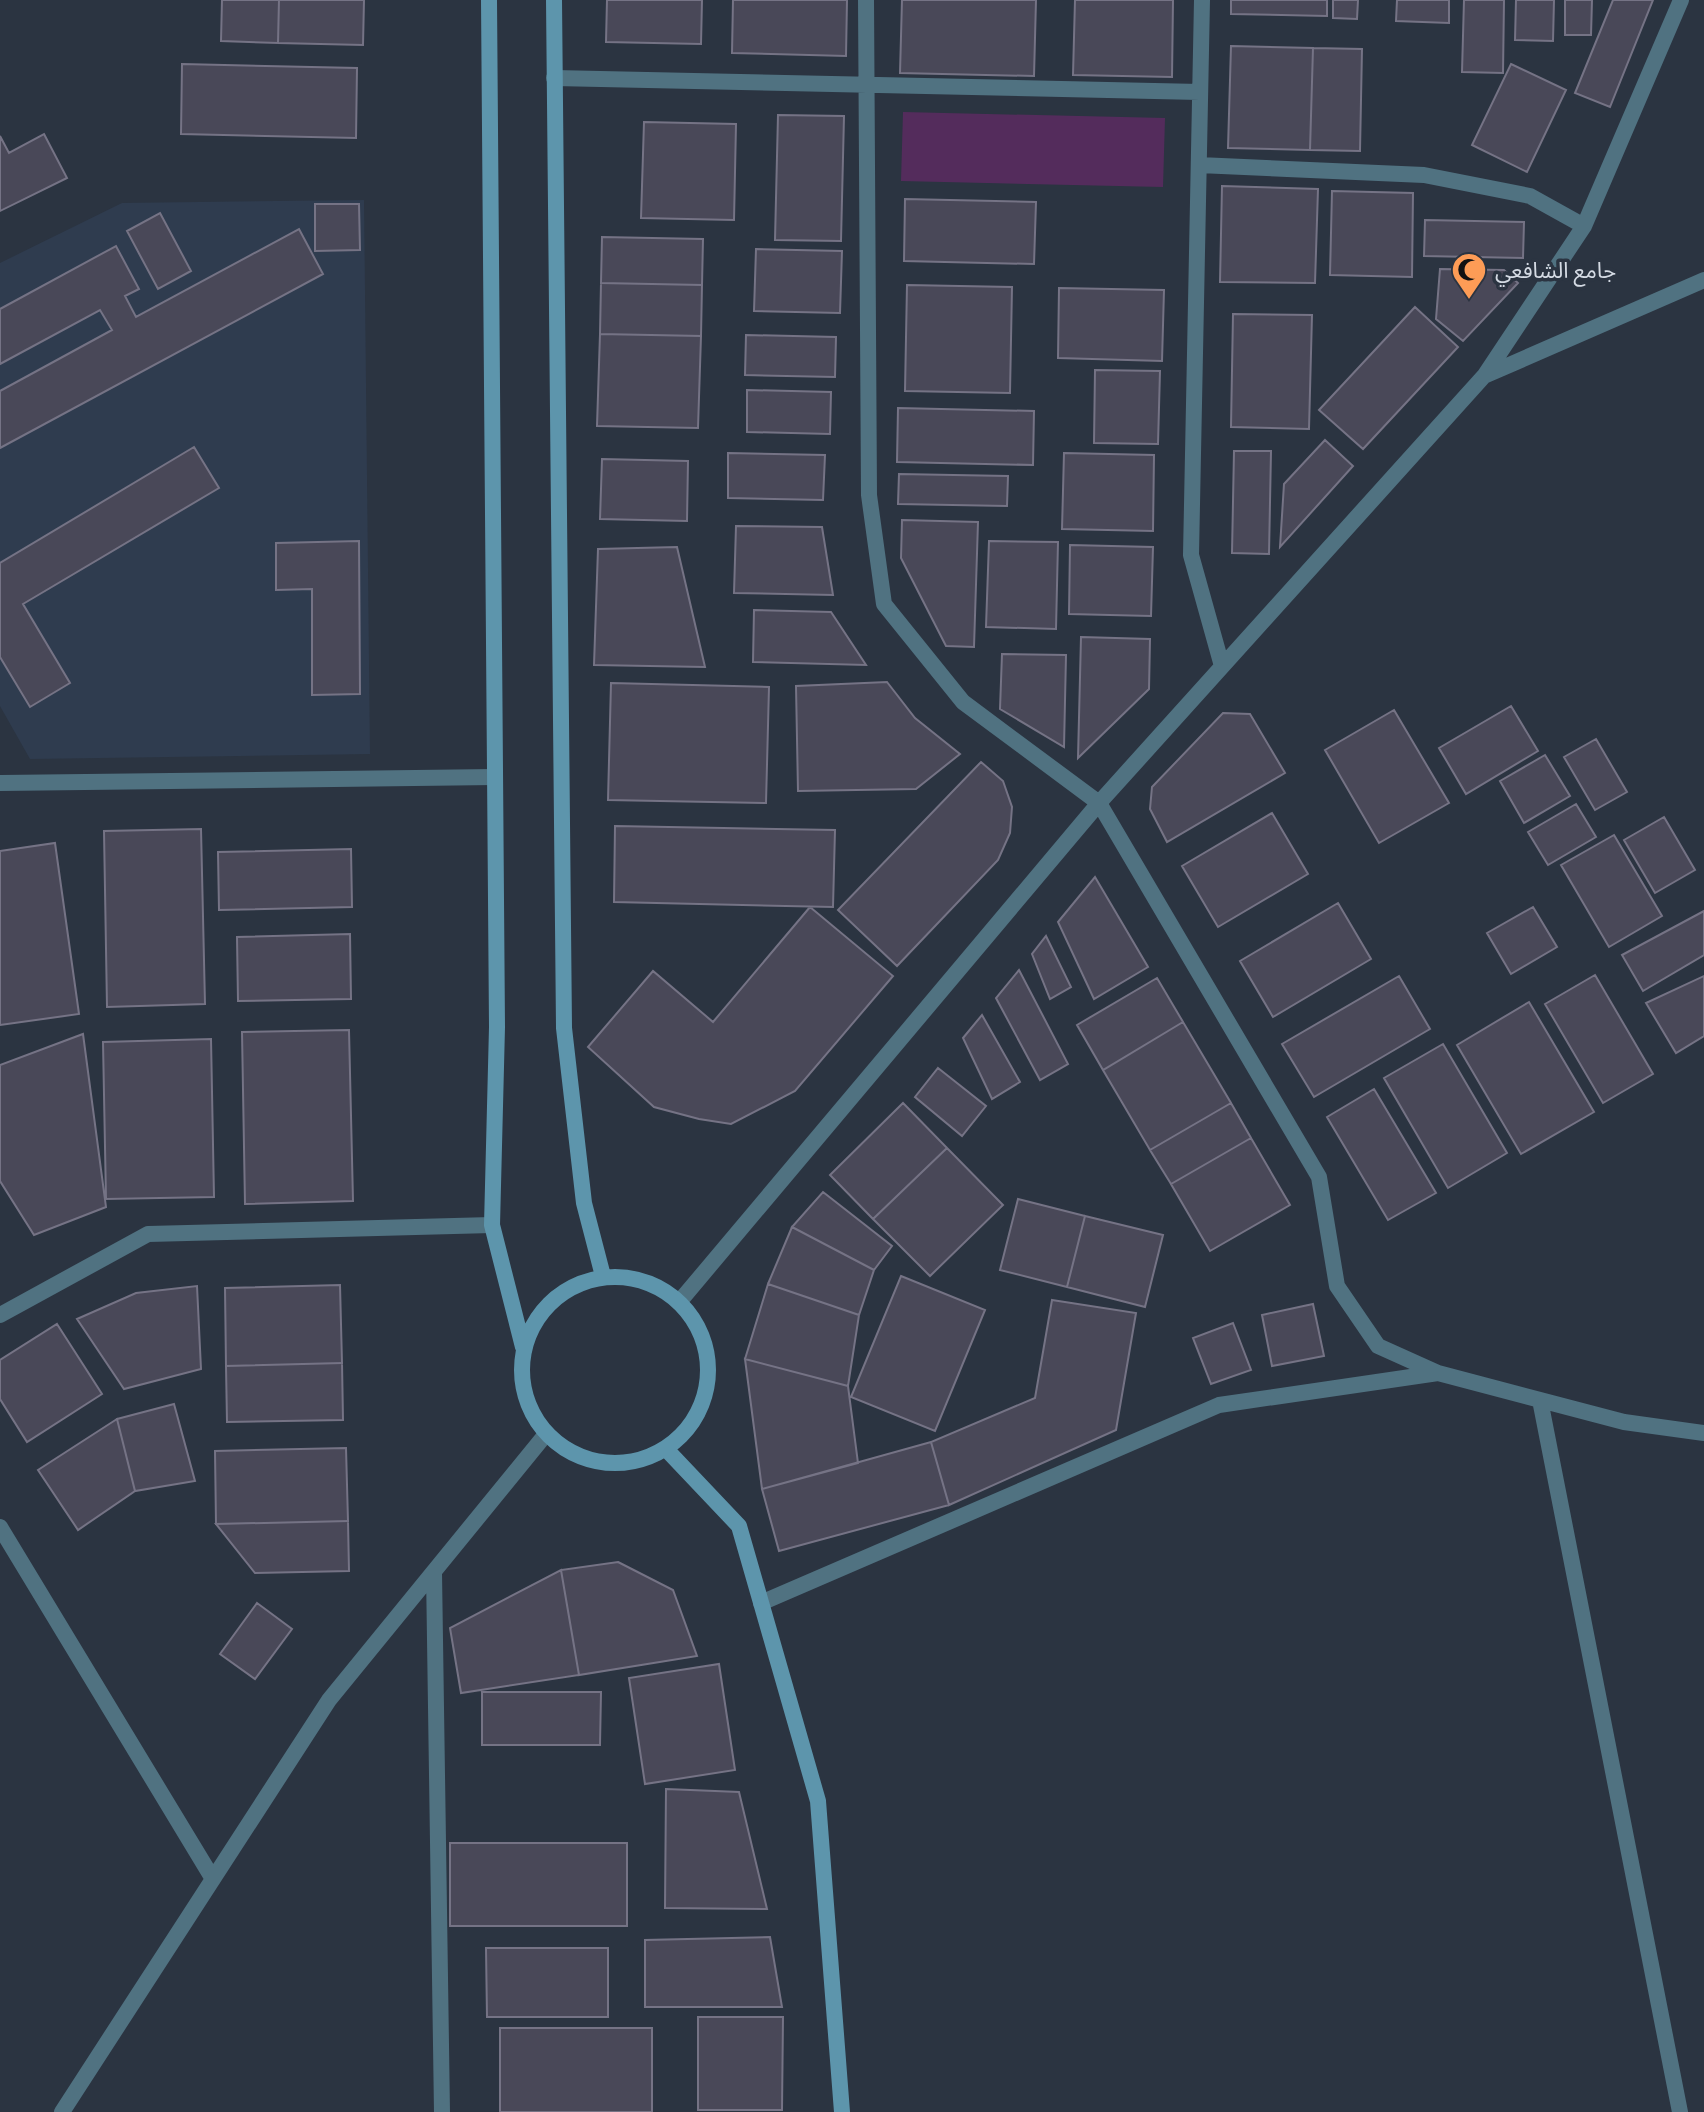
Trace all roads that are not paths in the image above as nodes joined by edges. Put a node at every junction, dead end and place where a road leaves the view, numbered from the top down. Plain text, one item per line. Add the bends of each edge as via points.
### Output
1 (489, 0) edge
2 (554, 0) edge
3 (866, 0) edge
4 (1202, 0) edge
5 (1681, 0) edge
6 (554, 78) junction
7 (864, 85) junction
8 (1200, 92) junction
9 (1199, 165) junction
10 (1584, 226) junction
11 (1704, 280) edge
12 (1484, 376) junction
13 (1222, 666) junction
14 (495, 777) junction
15 (0, 783) edge
16 (1099, 803) junction
17 (492, 1225) junction
18 (603, 1276) junction
19 (680, 1301) junction
20 (0, 1315) edge
21 (523, 1347) junction
22 (1438, 1373) junction
23 (1540, 1400) junction
24 (1704, 1433) edge
25 (546, 1434) junction
26 (666, 1449) junction
27 (0, 1527) edge
28 (434, 1572) junction
29 (761, 1603) junction
30 (213, 1879) junction
31 (62, 2112) edge
32 (442, 2112) edge
33 (842, 2112) edge
34 (1680, 2112) edge

1 - 14 street
2 - 6 street
3 - 7 street
4 - 8 street
5 - 10 street
6 - 7 street
6 - 18 street via 564,1028 584,1203
7 - 8 street
7 - 16 street via 869,495 884,604 963,702
8 - 9 street
9 - 10 street via 1424,175 1530,196
9 - 13 street via 1191,555
10 - 12 street
11 - 12 street
12 - 13 street
13 - 16 street
14 - 15 street
14 - 17 street
16 - 19 street
16 - 22 street via 1319,1177 1337,1286 1378,1346
17 - 20 street via 148,1234
17 - 21 street
18 - 19 street via 644,1280
18 - 21 street via 568,1289 549,1305
19 - 26 street via 708,1350 709,1378 703,1406 688,1430
21 - 25 street via 521,1378 529,1408
22 - 23 street
22 - 29 street via 1219,1405
23 - 24 street via 1624,1422
23 - 34 street
25 - 26 street via 572,1454 603,1463 636,1462
25 - 28 street
26 - 29 street via 739,1526
27 - 30 street
28 - 30 street via 329,1700
28 - 32 street
29 - 33 street via 818,1801
30 - 31 street

